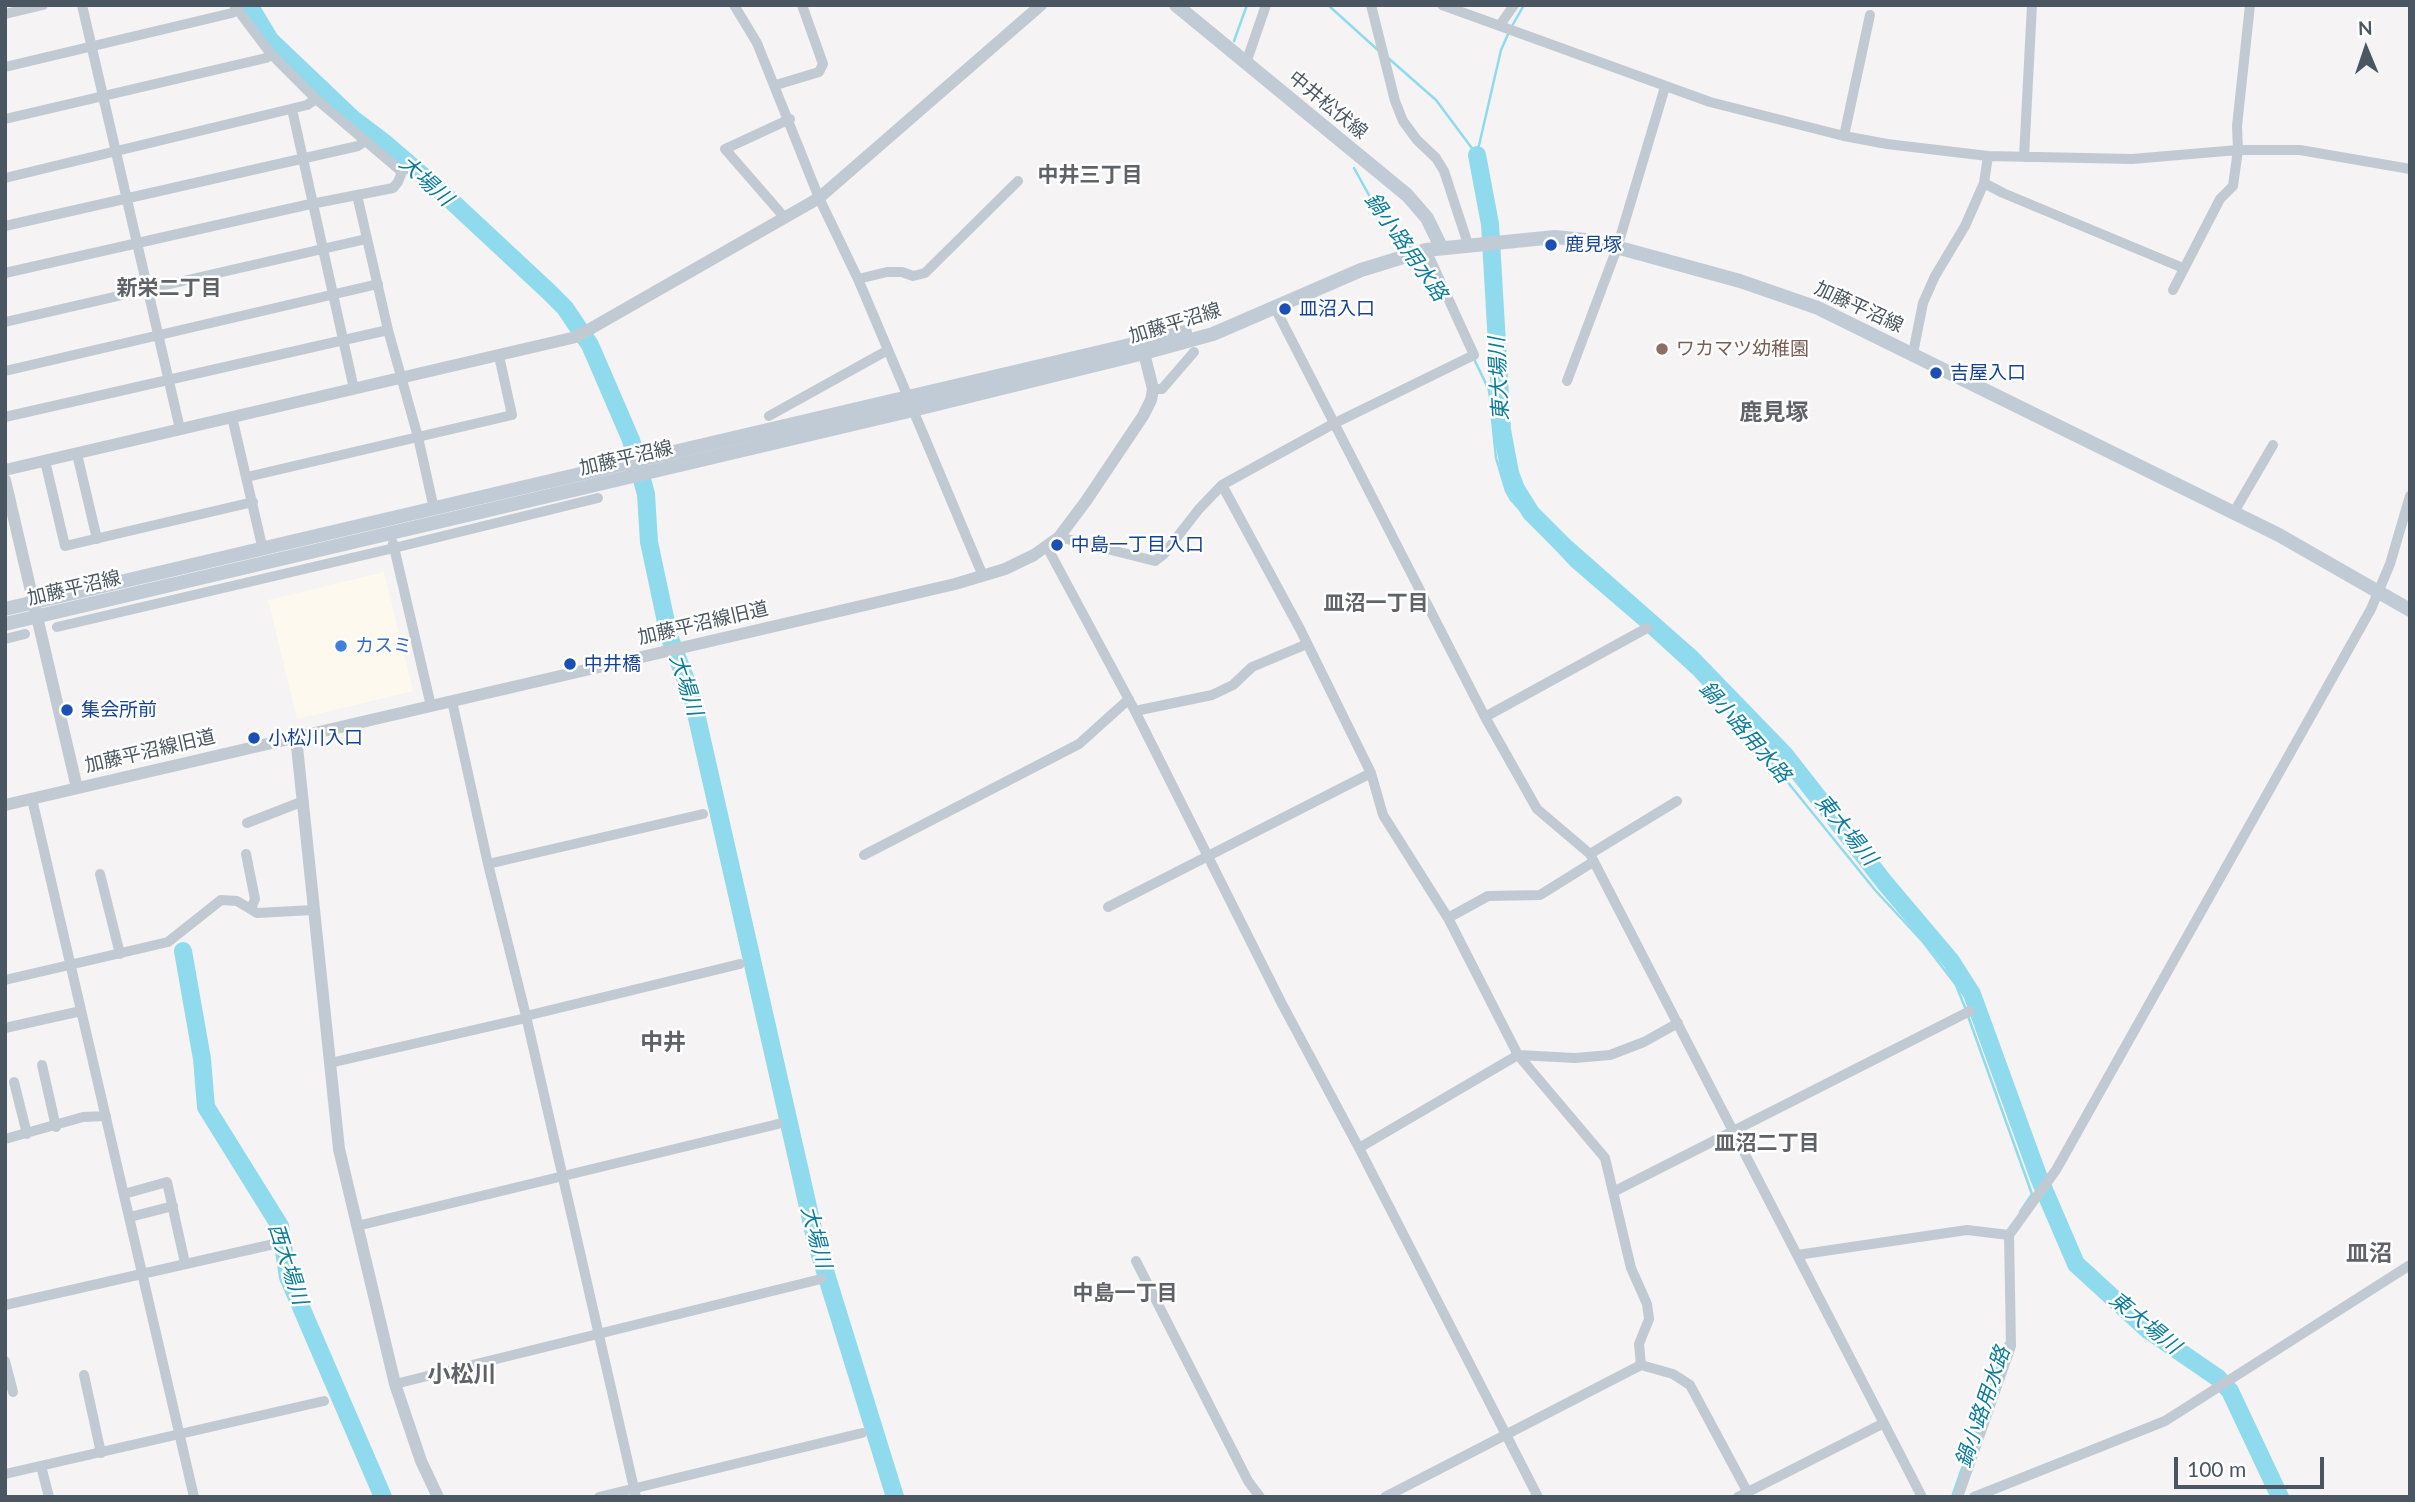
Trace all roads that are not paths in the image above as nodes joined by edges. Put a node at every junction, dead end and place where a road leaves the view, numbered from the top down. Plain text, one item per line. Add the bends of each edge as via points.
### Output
1 (43, 5) edge
2 (82, 5) edge
3 (734, 5) edge
4 (802, 5) edge
5 (1041, 5) edge
6 (1176, 5) edge
7 (1266, 5) edge
8 (1371, 5) edge
9 (1442, 5) edge
10 (1514, 5) edge
11 (2032, 5) edge
12 (2250, 5) edge
13 (235, 8) edge
14 (5, 14) edge
15 (1870, 15) dead end
16 (1500, 25) junction
17 (91, 46) junction
18 (271, 54) junction
19 (1246, 63) junction
20 (5, 67) edge
21 (776, 85) junction
22 (1665, 87) junction
23 (103, 96) junction
24 (316, 99) junction
25 (292, 108) junction
26 (5, 119) edge
27 (789, 119) junction
28 (1844, 136) junction
29 (365, 141) junction
30 (2238, 150) junction
31 (116, 152) junction
32 (1989, 156) junction
33 (2024, 158) junction
34 (302, 159) junction
35 (2410, 169) edge
36 (5, 178) edge
37 (1018, 181) dead end
38 (1984, 183) junction
39 (357, 195) junction
40 (819, 198) junction
41 (129, 199) junction
42 (313, 203) junction
43 (785, 218) junction
44 (5, 226) edge
45 (366, 239) junction
46 (138, 243) junction
47 (1468, 244) junction
48 (1441, 247) junction
49 (1617, 248) junction
50 (323, 249) junction
51 (1426, 250) junction
52 (2183, 268) junction
53 (5, 273) edge
54 (858, 279) junction
55 (378, 284) junction
56 (149, 289) junction
57 (2173, 290) dead end
58 (332, 295) junction
59 (1274, 306) junction
60 (5, 322) edge
61 (388, 330) junction
62 (159, 335) junction
63 (344, 341) junction
64 (1143, 348) junction
65 (888, 350) junction
66 (1194, 352) dead end
67 (1913, 354) junction
68 (499, 356) junction
69 (5, 371) edge
70 (401, 378) junction
71 (170, 381) junction
72 (1567, 382) dead end
73 (355, 389) junction
74 (1153, 389) junction
75 (910, 404) junction
76 (769, 416) dead end
77 (5, 417) edge
78 (232, 417) junction
79 (1333, 424) junction
80 (180, 429) junction
81 (418, 437) junction
82 (2273, 445) dead end
83 (78, 454) junction
84 (44, 461) junction
85 (5, 470) edge
86 (625, 471) junction
87 (247, 477) junction
88 (5, 480) edge
89 (1222, 485) junction
90 (2410, 496) edge
91 (598, 498) dead end
92 (253, 502) junction
93 (434, 509) junction
94 (2234, 512) junction
95 (11, 529) edge
96 (391, 533) junction
97 (1059, 537) junction
98 (97, 539) junction
99 (1047, 547) junction
100 (394, 548) junction
101 (263, 550) junction
102 (983, 576) junction
103 (189, 589) junction
104 (2380, 592) junction
105 (5, 609) edge
106 (36, 609) junction
107 (2410, 610) edge
108 (5, 624) edge
109 (57, 627) dead end
110 (1647, 628) dead end
111 (25, 634) dead end
112 (5, 639) edge
113 (1307, 644) junction
114 (1129, 699) junction
115 (453, 701) junction
116 (431, 706) junction
117 (1135, 712) junction
118 (1485, 717) junction
119 (296, 737) junction
120 (1371, 774) junction
121 (78, 788) junction
122 (32, 799) junction
123 (1677, 801) dead end
124 (302, 802) junction
125 (5, 805) edge
126 (704, 814) dead end
127 (247, 823) dead end
128 (246, 854) dead end
129 (864, 855) dead end
130 (1210, 857) junction
131 (1591, 858) junction
132 (488, 864) junction
133 (100, 874) dead end
134 (1108, 907) dead end
135 (251, 909) junction
136 (313, 910) junction
137 (1448, 918) junction
138 (120, 954) junction
139 (740, 964) dead end
140 (71, 965) junction
141 (5, 980) edge
142 (81, 1011) junction
143 (1970, 1011) dead end
144 (526, 1017) junction
145 (1678, 1023) junction
146 (5, 1028) edge
147 (1518, 1055) junction
148 (330, 1063) junction
149 (42, 1065) dead end
150 (15, 1082) dead end
151 (106, 1116) junction
152 (778, 1124) dead end
153 (56, 1127) junction
154 (1734, 1131) junction
155 (27, 1134) junction
156 (5, 1139) edge
157 (1359, 1148) junction
158 (563, 1177) junction
159 (1613, 1192) junction
160 (124, 1194) junction
161 (173, 1206) junction
162 (130, 1217) junction
163 (357, 1226) junction
164 (2010, 1236) junction
165 (274, 1244) dead end
166 (1797, 1255) junction
167 (1136, 1261) dead end
168 (185, 1264) junction
169 (2410, 1265) edge
170 (143, 1274) junction
171 (821, 1279) dead end
172 (5, 1304) edge
173 (600, 1334) junction
174 (5, 1361) edge
175 (1641, 1366) junction
176 (84, 1375) dead end
177 (395, 1384) junction
178 (13, 1392) dead end
179 (324, 1401) dead end
180 (1884, 1423) junction
181 (862, 1433) dead end
182 (1505, 1433) junction
183 (180, 1435) junction
184 (101, 1452) junction
185 (41, 1466) junction
186 (5, 1474) edge
187 (635, 1493) edge
188 (1743, 1495) edge
189 (49, 1497) edge
190 (194, 1497) edge
191 (438, 1497) edge
192 (599, 1497) edge
193 (1260, 1497) edge
194 (1385, 1497) edge
195 (1538, 1497) edge
196 (1922, 1497) edge
197 (1958, 1497) edge
198 (1974, 1497) edge

1 - 14 street
2 - 17 street
3 - 21 street
4 - 21 street via 823,64 819,72
5 - 40 street
6 - 19 main road, 中井松伏線
7 - 19 street
8 - 47 street via 1403,121 1444,171
9 - 16 street
10 - 16 street
11 - 33 street
12 - 30 street via 2236,126
13 - 17 street via 232,13
13 - 18 street
15 - 28 street
16 - 22 street
17 - 20 street
17 - 23 street
18 - 23 street
18 - 24 street
19 - 48 main road, 中井松伏線 via 1407,195 1427,218
21 - 27 street
22 - 28 street
22 - 49 street
23 - 26 street
23 - 31 street
24 - 25 street
24 - 29 street
25 - 31 street
25 - 34 street
27 - 40 street
27 - 43 street via 725,149
28 - 32 street
29 - 34 street
29 - 39 street via 402,172 393,188
30 - 33 street via 2132,159
30 - 35 street via 2300,150
30 - 52 street via 2233,186 2220,199
31 - 36 street
31 - 41 street
32 - 33 street
32 - 38 street
34 - 41 street
34 - 42 street
37 - 54 street via 925,273 887,272
38 - 52 street
38 - 67 street via 1923,303
39 - 42 street
39 - 45 street
40 - 43 street
40 - 54 street
41 - 44 street
41 - 46 street
42 - 46 street
42 - 50 street
43 - 68 street via 576,337
45 - 50 street
45 - 55 street
46 - 53 street
46 - 56 street
47 - 48 main road, 加藤平沼線
47 - 49 main road, 加藤平沼線 via 1555,237
48 - 51 main road, 加藤平沼線
49 - 67 main road, 加藤平沼線 via 1798,300
49 - 72 street
50 - 56 street
50 - 58 street
51 - 59 main road, 加藤平沼線 via 1361,270
51 - 79 street via 1474,355
52 - 57 street
54 - 65 street
55 - 58 street
55 - 61 street
56 - 60 street
56 - 62 street
58 - 62 street
58 - 63 street
59 - 64 main road, 加藤平沼線 via 1213,334
59 - 79 street
61 - 63 street
61 - 70 street
62 - 69 street
62 - 71 street
63 - 71 street
63 - 73 street
64 - 74 street
64 - 75 main road, 加藤平沼線
65 - 75 street
65 - 76 street
66 - 74 street via 1162,389
67 - 94 main road, 加藤平沼線
68 - 70 street
68 - 81 street via 512,415
70 - 73 street
70 - 81 street
71 - 77 street
71 - 80 street
73 - 78 street
74 - 97 street, 加藤平沼線旧道 via 1143,416
75 - 86 main road, 加藤平沼線
75 - 102 street
78 - 80 street
78 - 87 street
79 - 89 street
79 - 118 street
80 - 83 street
81 - 87 street
81 - 93 street
82 - 94 street
83 - 84 street
83 - 98 street
84 - 85 street
84 - 98 street via 65,546
86 - 93 main road, 加藤平沼線
86 - 96 main road, 加藤平沼線
87 - 92 street
88 - 95 street
89 - 97 street via 1156,561
89 - 113 street
90 - 104 street
91 - 100 street
92 - 98 street
92 - 101 street
93 - 101 main road, 加藤平沼線
94 - 104 main road, 加藤平沼線
95 - 106 street
96 - 100 street
96 - 103 main road, 加藤平沼線
97 - 99 street, 加藤平沼線旧道
99 - 102 street, 加藤平沼線旧道
99 - 114 street
100 - 103 street
100 - 116 street
101 - 106 main road, 加藤平沼線
102 - 115 street, 加藤平沼線旧道
103 - 106 main road, 加藤平沼線
103 - 109 street
104 - 107 main road, 加藤平沼線
104 - 164 street via 2159,989 2048,1182
105 - 106 main road, 加藤平沼線
106 - 108 main road, 加藤平沼線
106 - 121 street
110 - 118 street
111 - 112 street
113 - 117 street via 1252,667 1233,685 1212,695
113 - 120 street
114 - 117 street
114 - 129 street via 1079,744
115 - 116 street, 加藤平沼線旧道
115 - 132 street
116 - 119 street, 加藤平沼線旧道
117 - 130 street
118 - 131 street via 1537,809
119 - 121 street, 加藤平沼線旧道
119 - 124 street
120 - 130 street
120 - 137 street via 1383,814
121 - 122 street, 加藤平沼線旧道
122 - 125 street, 加藤平沼線旧道
122 - 140 street
123 - 131 street
124 - 127 street
124 - 136 street
126 - 132 street
128 - 135 street via 255,898
130 - 134 street
130 - 157 street
131 - 137 street via 1540,895 1488,896
131 - 145 street
132 - 144 street
133 - 138 street
135 - 136 street via 257,913
135 - 138 street via 237,901 221,900 167,942
136 - 148 street
137 - 147 street
138 - 140 street
139 - 144 street
140 - 141 street
140 - 142 street
142 - 146 street
142 - 151 street
143 - 154 street
144 - 148 street
144 - 158 street
145 - 147 street via 1610,1055
145 - 154 street
147 - 157 street
147 - 159 street via 1605,1158
148 - 163 street via 339,1149
149 - 153 street
150 - 155 street
151 - 153 street via 83,1117
151 - 160 street
152 - 158 street
153 - 155 street
154 - 159 street
154 - 166 street
155 - 156 street
157 - 182 street
158 - 163 street
158 - 173 street
159 - 175 street via 1631,1268 1647,1304 1649,1319 1639,1344
160 - 161 street via 167,1182
160 - 162 street
161 - 162 street
161 - 168 street
162 - 170 street
163 - 177 street
164 - 166 street via 1967,1230
164 - 197 street via 2011,1346
165 - 168 street
166 - 180 street
167 - 193 street
168 - 170 street
169 - 198 street via 2165,1421
170 - 172 street
170 - 183 street
171 - 173 street
173 - 177 street
173 - 187 street
174 - 178 street
175 - 182 street
175 - 188 street via 1673,1374 1690,1385
176 - 184 street
177 - 191 street
179 - 183 street
180 - 188 street
180 - 196 street
181 - 187 street
182 - 194 street
182 - 195 street
183 - 184 street
183 - 190 street
184 - 185 street
185 - 186 street
185 - 189 street
187 - 192 street

